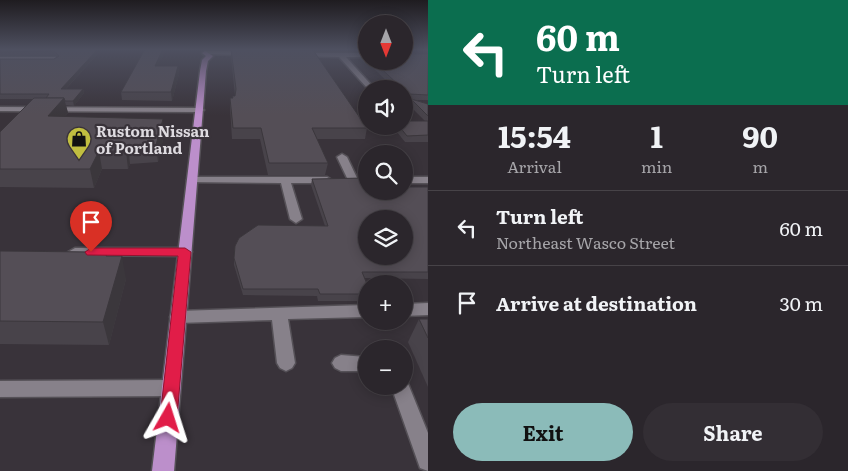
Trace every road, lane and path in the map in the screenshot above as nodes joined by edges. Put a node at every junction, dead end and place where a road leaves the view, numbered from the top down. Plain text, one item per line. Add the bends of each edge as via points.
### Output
1 (203, 71) edge
2 (0, 109) edge
3 (200, 110) junction
4 (342, 157) dead end
5 (192, 180) junction
6 (285, 180) junction
7 (344, 180) junction
8 (358, 180) edge
9 (413, 180) edge
10 (428, 180) edge
11 (296, 219) dead end
12 (58, 252) edge
13 (185, 252) junction
14 (428, 309) edge
15 (413, 310) edge
16 (358, 311) edge
17 (279, 314) junction
18 (178, 317) junction
19 (286, 363) dead end
20 (341, 363) dead end
21 (358, 364) edge
22 (172, 388) junction
23 (0, 389) edge
24 (403, 395) edge
25 (428, 460) edge
26 (163, 471) edge

1 - 3 main road
2 - 3 street
3 - 5 main road
4 - 7 street
5 - 6 street
5 - 13 main road
6 - 7 street
6 - 11 street
7 - 8 street
9 - 10 street
12 - 13 street
13 - 18 main road
14 - 15 street
16 - 17 street
17 - 18 street
17 - 19 street
18 - 22 main road
20 - 21 street
22 - 23 street
22 - 26 main road
24 - 25 street

